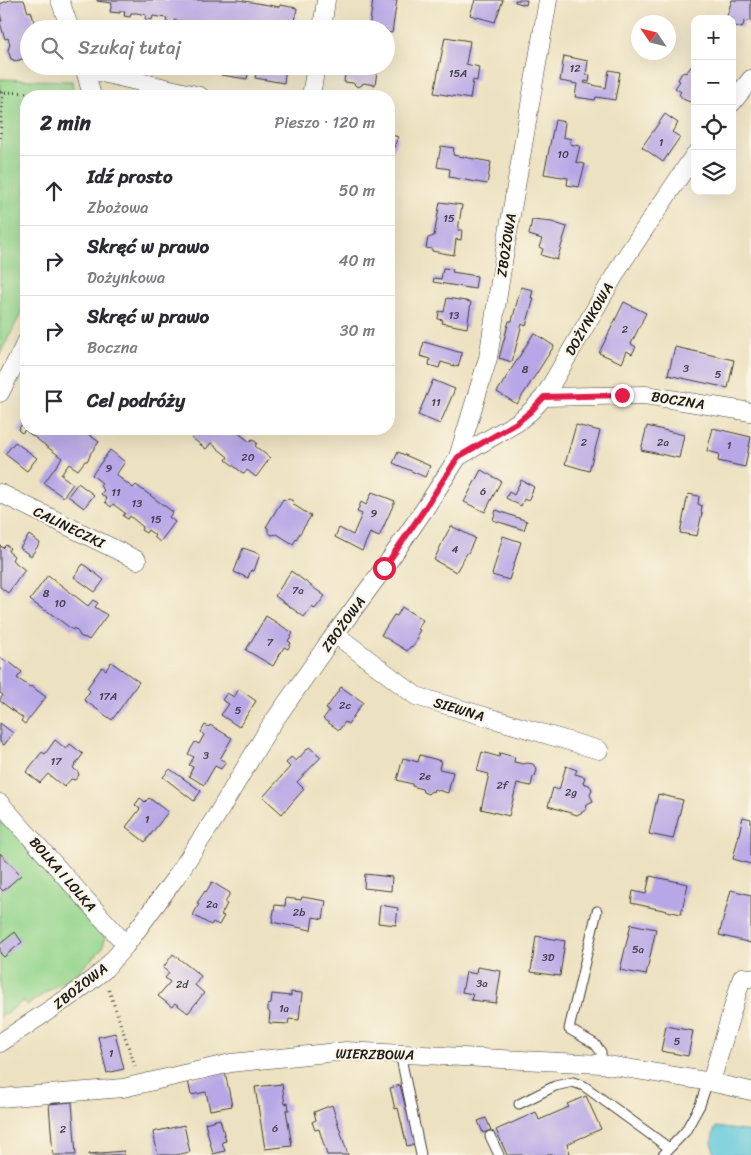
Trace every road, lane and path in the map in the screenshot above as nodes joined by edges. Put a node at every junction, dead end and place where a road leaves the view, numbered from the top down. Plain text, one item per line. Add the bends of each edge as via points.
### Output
1 (60, 0) edge
2 (326, 0) edge
3 (548, 0) edge
4 (67, 20) edge
5 (323, 20) edge
6 (87, 75) edge
7 (114, 75) edge
8 (314, 75) edge
9 (751, 79) edge
10 (91, 90) edge
11 (175, 90) edge
12 (312, 90) edge
13 (2, 92) edge
14 (20, 93) edge
15 (736, 98) edge
16 (0, 138) edge
17 (691, 160) edge
18 (20, 354) edge
19 (0, 393) edge
20 (544, 397) junction
21 (751, 412) edge
22 (458, 457) junction
23 (0, 493) edge
24 (137, 560) dead end
25 (335, 634) junction
26 (599, 750) dead end
27 (0, 803) edge
28 (597, 911) dead end
29 (126, 945) junction
30 (103, 971) junction
31 (751, 978) edge
32 (0, 1043) edge
33 (400, 1054) junction
34 (601, 1064) junction
35 (710, 1082) junction
36 (141, 1084) junction
37 (751, 1091) edge
38 (0, 1098) edge
39 (519, 1104) dead end
40 (490, 1136) dead end
41 (666, 1152) edge
42 (421, 1155) edge
43 (499, 1155) edge

1 - 4 street
2 - 5 street
3 - 22 street, ZBOŻOWA via 488,358
6 - 10 street
7 - 11 street
8 - 12 street
9 - 15 street
13 - 14 path
13 - 16 path
17 - 20 street, DOŻYNKOWA via 623,261
18 - 19 street
20 - 21 street, BOCZNA via 644,395
20 - 22 street, DOŻYNKOWA via 518,422
22 - 25 street, ZBOŻOWA via 414,525
23 - 24 street, CALINECZKI
25 - 26 street, SIEWNA via 416,696
25 - 29 street, ZBOŻOWA via 269,728 176,877
27 - 29 street, BOLKA I LOLKA
28 - 34 lane via 569,1029 595,1044
29 - 30 street, ZBOŻOWA
30 - 32 street, ZBOŻOWA
30 - 36 path
31 - 35 street via 742,977
33 - 34 street, WIERZBOWA
33 - 36 street, WIERZBOWA via 346,1051 231,1063
33 - 42 lane
34 - 35 street, WIERZBOWA
35 - 37 street, WIERZBOWA
35 - 41 lane via 685,1132
36 - 38 street, WIERZBOWA
39 - 41 lane via 555,1086 573,1082 584,1086
40 - 43 lane

